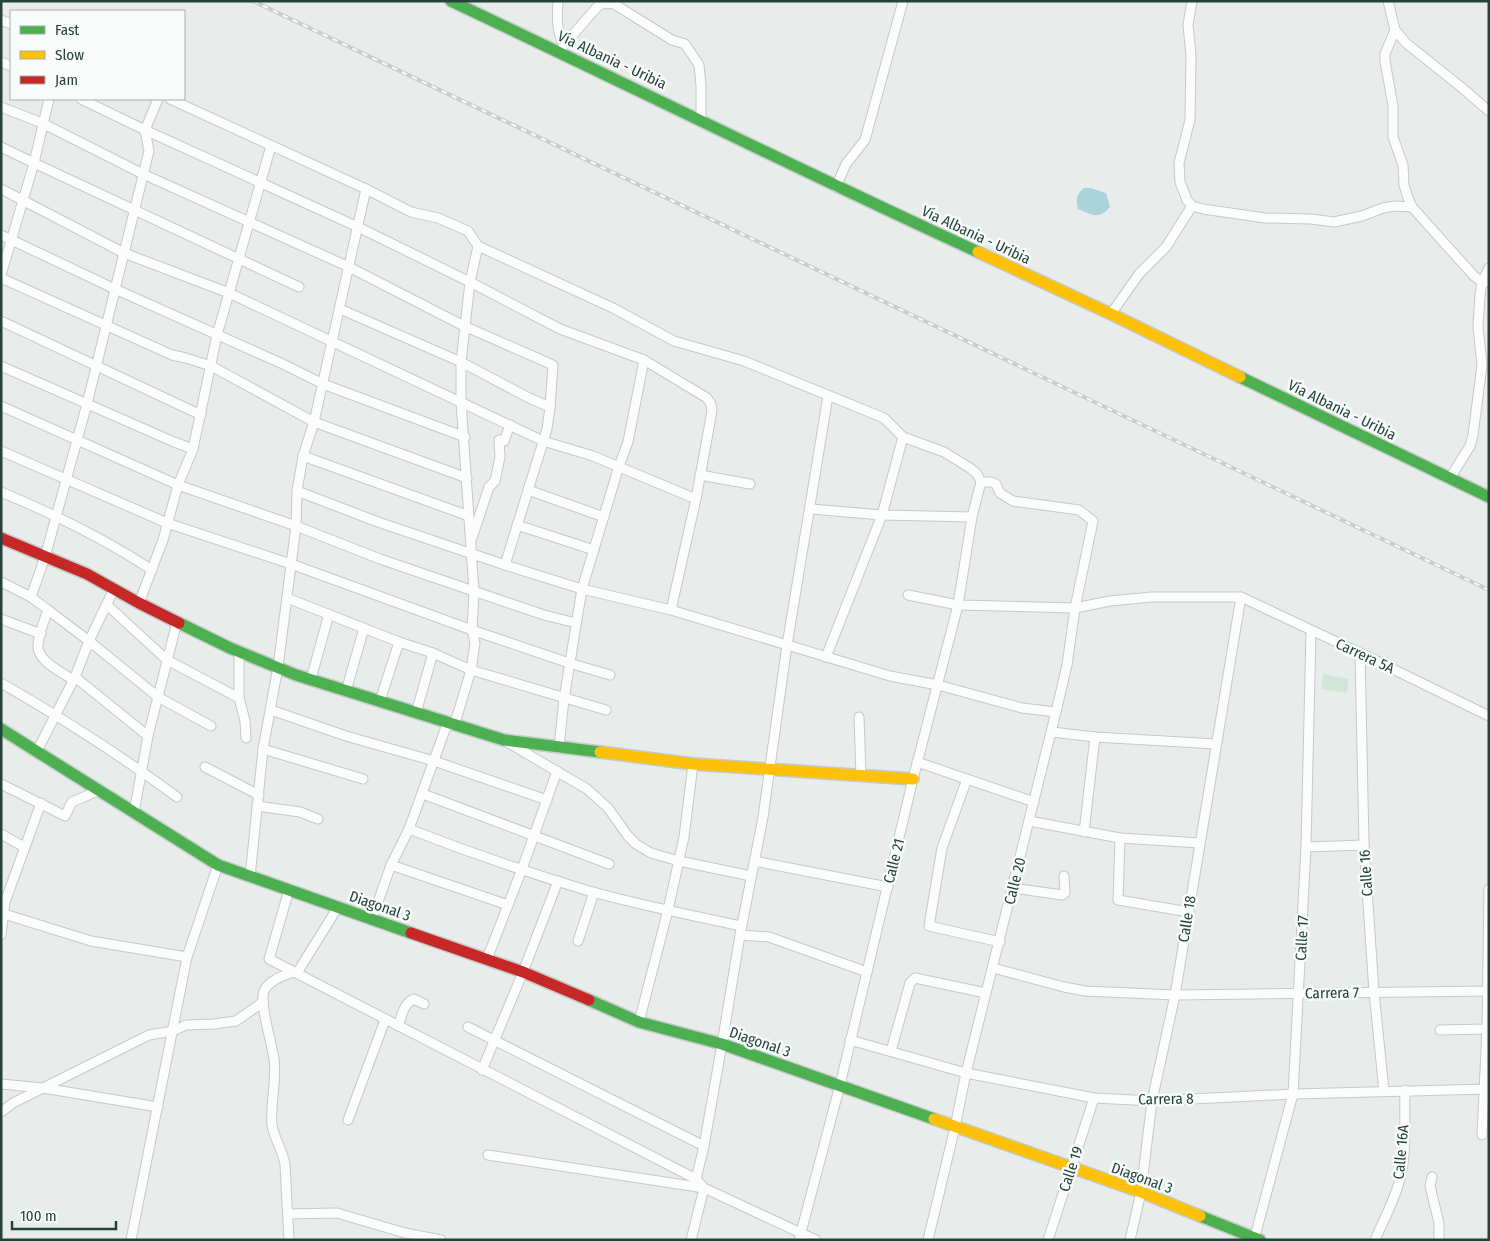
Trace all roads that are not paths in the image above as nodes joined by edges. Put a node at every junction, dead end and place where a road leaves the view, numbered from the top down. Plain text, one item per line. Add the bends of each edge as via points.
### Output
1 (451, 1) edge
2 (558, 1) edge
3 (912, 1) edge
4 (1192, 1) edge
5 (1388, 1) edge
6 (903, 2) edge
7 (1395, 30) junction
8 (562, 48) junction
9 (49, 100) edge
10 (83, 100) edge
11 (158, 100) edge
12 (172, 100) edge
13 (1, 107) edge
14 (1489, 111) edge
15 (700, 120) junction
16 (42, 123) junction
17 (145, 130) junction
18 (271, 146) junction
19 (1, 147) edge
20 (34, 163) junction
21 (143, 174) junction
22 (260, 183) junction
23 (836, 187) junction
24 (1, 188) edge
25 (366, 189) junction
26 (23, 201) junction
27 (1192, 206) junction
28 (1412, 207) junction
29 (134, 211) junction
30 (249, 222) junction
31 (358, 227) junction
32 (1, 235) edge
33 (12, 239) junction
34 (478, 246) junction
35 (124, 253) junction
36 (239, 259) junction
37 (349, 267) junction
38 (1489, 268) edge
39 (1, 276) edge
40 (470, 282) junction
41 (1486, 282) edge
42 (299, 288) dead end
43 (115, 289) junction
44 (229, 293) junction
45 (340, 309) junction
46 (1110, 314) junction
47 (1, 321) edge
48 (106, 324) junction
49 (464, 326) junction
50 (217, 335) junction
51 (332, 342) junction
52 (1489, 345) edge
53 (1482, 352) junction
54 (644, 360) junction
55 (461, 362) junction
56 (1486, 365) edge
57 (1, 366) edge
58 (96, 366) junction
59 (211, 366) junction
60 (323, 384) junction
61 (828, 396) junction
62 (461, 402) junction
63 (87, 404) junction
64 (1, 406) edge
65 (550, 407) junction
66 (201, 415) junction
67 (314, 422) junction
68 (510, 425) junction
69 (465, 437) junction
70 (903, 438) junction
71 (77, 441) junction
72 (543, 441) junction
73 (194, 449) junction
74 (1, 451) edge
75 (303, 456) junction
76 (619, 466) junction
77 (700, 475) junction
78 (467, 478) junction
79 (1450, 478) junction
80 (67, 479) junction
81 (981, 482) junction
82 (750, 484) dead end
83 (178, 485) junction
84 (528, 490) junction
85 (297, 491) junction
86 (1, 492) edge
87 (1489, 497) edge
88 (696, 498) junction
89 (811, 510) junction
90 (882, 515) junction
91 (57, 516) junction
92 (469, 516) junction
93 (604, 517) junction
94 (972, 518) junction
95 (168, 523) junction
96 (296, 526) junction
97 (517, 526) junction
98 (1, 538) edge
99 (471, 541) junction
100 (594, 550) junction
101 (470, 553) junction
102 (45, 557) junction
103 (291, 564) junction
104 (505, 565) junction
105 (152, 570) junction
106 (1, 582) edge
107 (114, 589) junction
108 (582, 589) junction
109 (474, 591) junction
110 (908, 595) dead end
111 (31, 597) junction
112 (1241, 597) junction
113 (287, 598) junction
114 (139, 603) junction
115 (107, 605) junction
116 (958, 605) junction
117 (1075, 608) junction
118 (48, 610) junction
119 (672, 610) junction
120 (330, 614) junction
121 (1, 619) edge
122 (177, 622) junction
123 (576, 624) junction
124 (364, 628) junction
125 (472, 630) junction
126 (1311, 631) junction
127 (41, 634) junction
128 (90, 641) junction
129 (399, 642) junction
130 (787, 645) junction
131 (239, 652) junction
132 (433, 653) junction
133 (1360, 653) junction
134 (826, 657) junction
135 (167, 660) junction
136 (569, 663) junction
137 (278, 667) junction
138 (471, 670) junction
139 (610, 675) dead end
140 (74, 678) junction
141 (312, 680) junction
142 (1, 683) edge
143 (938, 685) junction
144 (346, 690) junction
145 (158, 697) junction
146 (239, 698) junction
147 (564, 699) junction
148 (380, 701) junction
149 (271, 710) junction
150 (606, 710) dead end
151 (1056, 712) junction
152 (416, 713) junction
153 (55, 714) junction
154 (1489, 716) edge
155 (858, 717) dead end
156 (455, 723) junction
157 (211, 726) dead end
158 (1, 729) edge
159 (1052, 732) junction
160 (148, 736) junction
161 (1096, 737) junction
162 (246, 738) dead end
163 (504, 740) junction
164 (1216, 744) junction
165 (559, 748) junction
166 (264, 749) junction
167 (38, 751) junction
168 (434, 761) junction
169 (917, 762) junction
170 (693, 764) junction
171 (205, 767) dead end
172 (770, 770) junction
173 (142, 771) junction
174 (557, 771) junction
175 (861, 775) junction
176 (967, 778) junction
177 (364, 779) dead end
178 (912, 779) junction
179 (1, 784) edge
180 (100, 790) junction
181 (423, 794) junction
182 (258, 795) junction
183 (176, 797) dead end
184 (547, 800) junction
185 (1034, 802) junction
186 (41, 803) junction
187 (257, 806) junction
188 (134, 812) junction
189 (318, 819) dead end
190 (1030, 821) junction
191 (409, 829) junction
192 (1084, 832) junction
193 (1, 834) edge
194 (534, 835) junction
195 (1120, 838) junction
196 (1200, 842) junction
197 (1364, 845) junction
198 (24, 847) junction
199 (1306, 847) junction
200 (679, 861) junction
201 (754, 862) junction
202 (609, 864) dead end
203 (218, 865) junction
204 (391, 865) junction
205 (522, 869) junction
206 (250, 876) junction
207 (751, 876) junction
208 (1064, 876) dead end
209 (558, 881) junction
210 (888, 887) junction
211 (5, 888) edge
212 (1013, 888) junction
213 (1489, 889) edge
214 (288, 890) junction
215 (594, 892) junction
216 (1488, 894) edge
217 (508, 905) junction
218 (338, 907) junction
219 (668, 910) junction
220 (1188, 912) junction
221 (3, 913) edge
222 (372, 919) junction
223 (741, 931) junction
224 (1, 936) edge
225 (578, 941) dead end
226 (1000, 942) junction
227 (187, 957) junction
228 (487, 959) junction
229 (993, 968) junction
230 (295, 972) junction
231 (523, 972) junction
232 (867, 972) junction
233 (1488, 991) edge
234 (1374, 992) junction
235 (986, 993) junction
236 (1299, 994) junction
237 (1175, 995) junction
238 (263, 1002) junction
239 (424, 1004) dead end
240 (385, 1020) junction
241 (639, 1022) junction
242 (398, 1026) junction
243 (468, 1027) dead end
244 (1440, 1030) dead end
245 (1487, 1030) junction
246 (173, 1031) junction
247 (850, 1040) junction
248 (495, 1041) junction
249 (722, 1044) junction
250 (890, 1050) junction
251 (482, 1070) junction
252 (966, 1073) junction
253 (1, 1084) edge
254 (840, 1085) junction
255 (43, 1088) junction
256 (1487, 1089) edge
257 (1405, 1090) junction
258 (1384, 1091) junction
259 (1293, 1094) junction
260 (1094, 1098) junction
261 (1152, 1101) junction
262 (158, 1107) junction
263 (1, 1112) edge
264 (348, 1120) dead end
265 (955, 1127) junction
266 (1482, 1135) dead end
267 (704, 1146) junction
268 (488, 1155) dead end
269 (1072, 1169) junction
270 (1432, 1177) dead end
271 (696, 1179) junction
272 (704, 1188) junction
273 (1140, 1192) junction
274 (288, 1214) junction
275 (800, 1236) edge
276 (405, 1237) edge
277 (1256, 1239) edge
278 (131, 1240) edge
279 (289, 1240) edge
280 (441, 1240) edge
281 (691, 1240) edge
282 (816, 1240) edge
283 (928, 1240) edge
284 (1048, 1240) edge
285 (1130, 1240) edge
286 (1375, 1240) edge
287 (1438, 1240) edge

1 - 8 street, Vía Albania - Uribia
2 - 8 street via 557,24
3 - 6 street
4 - 27 street via 1188,25 1190,120 1180,163 1180,182 1186,200
5 - 7 street
6 - 23 street via 866,140 846,164
7 - 14 street via 1406,43
7 - 28 street via 1385,61 1393,106 1393,137
8 - 15 street, Vía Albania - Uribia
8 - 15 street via 601,4 614,4 672,40 685,44 699,65
9 - 16 street
10 - 17 street
11 - 17 street
12 - 18 street
13 - 16 street
15 - 23 street, Vía Albania - Uribia
16 - 20 street
16 - 21 street
17 - 21 street via 149,151
17 - 22 street
18 - 22 street
18 - 25 street
19 - 20 street
20 - 26 street
20 - 29 street
21 - 29 street
21 - 30 street
22 - 30 street
22 - 31 street
23 - 46 street, Vía Albania - Uribia
24 - 26 street
25 - 31 street
25 - 34 street via 411,212 438,218 468,232
26 - 33 street
26 - 35 street
27 - 28 street via 1265,218 1311,218 1334,222 1383,208
27 - 46 street via 1166,247 1139,274
28 - 41 street via 1474,276
29 - 35 street
29 - 36 street
30 - 36 street
30 - 37 street
31 - 37 street
31 - 40 street
32 - 33 street
33 - 39 street
33 - 43 street
34 - 40 street
34 - 61 street via 613,308 674,341 744,361
35 - 43 street
35 - 44 street
36 - 42 street
36 - 44 street
37 - 45 street
37 - 49 street
38 - 41 street
39 - 48 street
40 - 49 street
40 - 54 street via 560,329
41 - 53 street via 1480,295 1478,327
43 - 48 street
43 - 50 street
44 - 50 street
44 - 51 street
45 - 51 street
45 - 55 street
46 - 79 street, Vía Albania - Uribia
47 - 58 street
48 - 58 street
48 - 59 street via 172,355
49 - 55 street
49 - 65 street via 553,365
50 - 59 street
50 - 60 street
51 - 60 street
51 - 62 street
52 - 53 street
53 - 56 street
54 - 76 street via 628,442
54 - 77 street via 707,398 711,404
55 - 62 street
55 - 65 street
56 - 79 street via 1470,446
57 - 63 street
58 - 63 street
58 - 66 street
59 - 66 street
59 - 67 street
60 - 67 street
60 - 69 street
61 - 70 street via 884,418
61 - 89 street
62 - 68 street
62 - 69 street
63 - 71 street
63 - 73 street
64 - 71 street
65 - 72 street
66 - 73 street
67 - 75 street
67 - 78 street
68 - 72 street
68 - 99 street via 504,441 499,440 500,457 495,481 489,487
69 - 78 street
70 - 81 street via 944,452 970,468
70 - 90 street
71 - 80 street
71 - 83 street
72 - 76 street
72 - 84 street
73 - 83 street
74 - 80 street
75 - 85 street
75 - 92 street
76 - 88 street
76 - 93 street
77 - 82 street
77 - 88 street
78 - 92 street
79 - 87 street, Vía Albania - Uribia
80 - 91 street
80 - 95 street
81 - 94 street, Calle 21
81 - 117 street, Calle 20 via 996,484 1000,492 1013,501 1079,510 1093,520
83 - 95 street
83 - 96 street
84 - 93 street
84 - 97 street
85 - 96 street
85 - 101 street
86 - 91 street
88 - 119 street
89 - 90 street
89 - 130 street
90 - 94 street
90 - 134 street
91 - 102 street
91 - 105 street
92 - 99 street
93 - 100 street
94 - 116 street, Calle 21
95 - 103 street
95 - 105 street
96 - 103 street
96 - 109 street
97 - 100 street
97 - 104 street
98 - 102 street
99 - 101 street
100 - 108 street
101 - 104 street
101 - 109 street
102 - 107 street
102 - 111 street
103 - 113 street
103 - 125 street
104 - 108 street
105 - 114 street
106 - 111 street
107 - 114 street
107 - 115 street
108 - 119 street
108 - 123 street
109 - 123 street
109 - 125 street
110 - 116 street
111 - 118 street
112 - 117 street via 1152,597
112 - 126 street, Carrera 5A
112 - 164 street, Calle 18
113 - 120 street
113 - 137 street
114 - 122 street
115 - 128 street
115 - 135 street
116 - 117 street
116 - 143 street, Calle 21
117 - 151 street, Calle 20
118 - 127 street
118 - 128 street
119 - 130 street
120 - 124 street
120 - 141 street
121 - 127 street
122 - 131 street
122 - 135 street
123 - 136 street
124 - 129 street
124 - 144 street
125 - 136 street
125 - 138 street via 475,643
126 - 133 street, Carrera 5A
126 - 199 street, Calle 17
127 - 140 street via 37,646 40,655
128 - 140 street
128 - 145 street
129 - 132 street
129 - 148 street
130 - 134 street
130 - 172 street
131 - 137 street
131 - 146 street
132 - 138 street
132 - 152 street
133 - 154 street, Carrera 5A
133 - 197 street, Calle 16
134 - 143 street via 890,676
135 - 145 street
135 - 146 street
136 - 139 street
136 - 147 street
137 - 141 street
137 - 149 street
138 - 147 street
138 - 156 street
140 - 153 street
140 - 160 street
141 - 144 street
142 - 153 street
143 - 151 street via 1022,708
143 - 169 street, Calle 21
144 - 148 street
145 - 157 street
145 - 160 street
146 - 162 street
147 - 150 street
147 - 165 street
148 - 152 street
149 - 166 street
149 - 168 street
151 - 159 street, Calle 20
152 - 156 street
153 - 167 street
153 - 173 street
155 - 175 street
156 - 163 street
156 - 168 street via 446,728
158 - 167 street, Diagonal 3
159 - 161 street
159 - 185 street, Calle 20
160 - 173 street
161 - 164 street
161 - 192 street
163 - 165 street
163 - 174 street
164 - 196 street, Calle 18
165 - 170 street
166 - 177 street
166 - 182 street
167 - 180 street, Diagonal 3
168 - 181 street
168 - 184 street
169 - 176 street
169 - 178 street, Calle 21
170 - 172 street
170 - 200 street
171 - 182 street
172 - 175 street
172 - 201 street
173 - 183 street
173 - 188 street
174 - 184 street
174 - 200 street via 587,789 608,808 636,844 651,853
175 - 178 street
176 - 185 street
176 - 226 street via 942,848 929,926
178 - 210 street, Calle 21
179 - 186 street
180 - 186 street via 72,802 65,816
180 - 188 street, Diagonal 3
181 - 191 street
181 - 194 street
182 - 187 street
184 - 194 street
185 - 190 street, Calle 20
186 - 198 street
187 - 189 street via 300,812
187 - 206 street
188 - 203 street, Diagonal 3
190 - 192 street
190 - 212 street, Calle 20
191 - 204 street
191 - 205 street
192 - 195 street
193 - 198 street
194 - 202 street
194 - 205 street
195 - 196 street
195 - 220 street via 1118,900
196 - 220 street, Calle 18
197 - 199 street
197 - 234 street, Calle 16
198 - 211 street
199 - 236 street, Calle 17
200 - 207 street
200 - 219 street
201 - 207 street
201 - 210 street
203 - 206 street, Diagonal 3
203 - 227 street
204 - 217 street
204 - 222 street
205 - 209 street
205 - 217 street
206 - 214 street, Diagonal 3
207 - 223 street
208 - 212 street via 1065,893 1062,895
209 - 215 street
209 - 231 street
210 - 232 street, Calle 21
211 - 221 street
212 - 226 street, Calle 20
213 - 216 street
214 - 218 street, Diagonal 3
214 - 230 street via 268,958
215 - 219 street
215 - 225 street
216 - 233 street
217 - 228 street
218 - 222 street, Diagonal 3
218 - 230 street
219 - 223 street
219 - 241 street
220 - 237 street, Calle 18
221 - 224 street
221 - 227 street via 91,942
222 - 228 street, Diagonal 3
223 - 232 street via 769,937
223 - 249 street
226 - 229 street, Calle 20
227 - 246 street
228 - 231 street, Diagonal 3
229 - 235 street, Calle 20
229 - 237 street, Carrera 7 via 1064,988
230 - 238 street via 265,988
230 - 240 street
231 - 241 street, Diagonal 3
231 - 248 street
232 - 247 street, Calle 21
233 - 234 street, Carrera 7
233 - 245 street
234 - 236 street, Carrera 7
234 - 258 street, Calle 16
235 - 250 street via 915,978 910,983
235 - 252 street, Calle 20
236 - 237 street, Carrera 7
236 - 259 street, Calle 17
237 - 261 street, Calle 18
238 - 246 street via 236,1020 186,1025
238 - 274 street via 275,1060 272,1124 283,1153
239 - 242 street via 409,1001
240 - 242 street
240 - 264 street
241 - 249 street, Diagonal 3
242 - 251 street
243 - 248 street
244 - 245 street
245 - 256 street
246 - 255 street via 149,1035
246 - 262 street
247 - 250 street, Carrera 8
247 - 254 street, Calle 21
248 - 251 street
248 - 267 street
249 - 254 street, Diagonal 3
249 - 267 street
250 - 252 street, Carrera 8
251 - 271 street
252 - 260 street, Carrera 8
252 - 265 street, Calle 20
253 - 255 street
254 - 265 street, Diagonal 3
254 - 275 street, Calle 21
255 - 262 street
255 - 263 street
256 - 257 street, Carrera 8
256 - 266 street
257 - 258 street, Carrera 8
257 - 286 street, Calle 16A via 1401,1174
258 - 259 street, Carrera 8
259 - 261 street, Carrera 8
259 - 277 street, Calle 17
260 - 261 street, Carrera 8
260 - 269 street, Calle 19
261 - 273 street, Calle 18
262 - 278 street
265 - 269 street, Diagonal 3
265 - 283 street, Calle 20
267 - 271 street
268 - 272 street
269 - 273 street, Diagonal 3
269 - 284 street, Calle 19
270 - 287 street via 1430,1186 1439,1223
271 - 272 street
272 - 275 street
272 - 281 street
273 - 277 street, Diagonal 3
273 - 285 street, Calle 18
274 - 276 street via 337,1214
274 - 279 street
275 - 282 street
276 - 280 street

